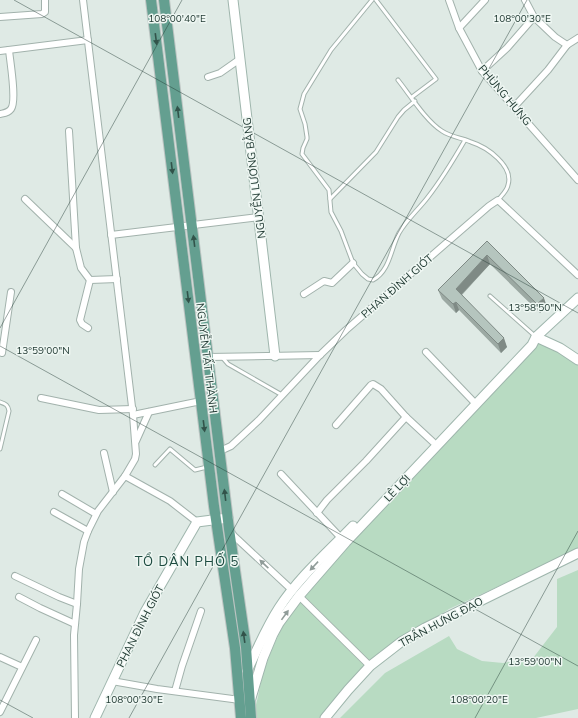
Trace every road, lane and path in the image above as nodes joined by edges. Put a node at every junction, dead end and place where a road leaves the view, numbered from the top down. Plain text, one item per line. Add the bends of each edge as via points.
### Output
1 (45, 0) edge
2 (83, 0) edge
3 (151, 0) edge
4 (164, 0) edge
5 (234, 0) edge
6 (372, 0) edge
7 (376, 0) edge
8 (449, 0) edge
9 (485, 0) edge
10 (525, 0) edge
11 (0, 17) edge
12 (534, 17) junction
13 (460, 28) junction
14 (578, 38) edge
15 (88, 40) junction
16 (567, 45) junction
17 (9, 50) junction
18 (0, 51) edge
19 (240, 59) junction
20 (482, 71) junction
21 (208, 77) dead end
22 (398, 80) dead end
23 (413, 99) junction
24 (514, 107) junction
25 (0, 114) edge
26 (69, 131) dead end
27 (465, 140) junction
28 (578, 180) edge
29 (25, 199) dead end
30 (330, 199) junction
31 (498, 200) junction
32 (259, 218) junction
33 (192, 225) junction
34 (179, 227) junction
35 (111, 235) junction
36 (76, 248) junction
37 (353, 263) junction
38 (578, 275) edge
39 (116, 279) junction
40 (90, 280) junction
41 (11, 292) dead end
42 (304, 294) dead end
43 (490, 296) dead end
44 (578, 298) edge
45 (3, 328) edge
46 (88, 328) dead end
47 (536, 337) junction
48 (426, 352) dead end
49 (2, 353) dead end
50 (320, 355) junction
51 (275, 356) junction
52 (208, 357) junction
53 (222, 357) junction
54 (578, 360) edge
55 (282, 395) junction
56 (41, 398) dead end
57 (201, 401) junction
58 (473, 401) junction
59 (0, 402) edge
60 (133, 412) junction
61 (149, 412) junction
62 (406, 417) junction
63 (336, 425) dead end
64 (136, 442) junction
65 (435, 444) junction
66 (0, 448) edge
67 (220, 451) junction
68 (104, 453) dead end
69 (155, 465) dead end
70 (209, 467) junction
71 (281, 474) dead end
72 (125, 476) junction
73 (113, 492) junction
74 (62, 494) dead end
75 (54, 512) dead end
76 (96, 514) junction
77 (317, 514) junction
78 (228, 518) junction
79 (216, 520) junction
80 (197, 522) junction
81 (229, 529) junction
82 (88, 531) junction
83 (341, 538) junction
84 (578, 553) edge
85 (15, 576) dead end
86 (295, 593) junction
87 (19, 597) dead end
88 (77, 604) junction
89 (201, 611) dead end
90 (75, 624) junction
91 (36, 640) dead end
92 (0, 657) edge
93 (370, 666) junction
94 (22, 667) junction
95 (247, 671) junction
96 (112, 681) junction
97 (175, 691) junction
98 (240, 695) junction
99 (250, 702) junction
100 (0, 712) edge
101 (75, 718) edge
102 (95, 718) edge
103 (242, 718) edge
104 (251, 718) edge
105 (325, 718) edge

1 - 11 street via 46,9 42,14
2 - 15 street
3 -> 34 main road, NGUYỄN TẤT THÀNH
33 -> 4 main road, NGUYỄN TẤT THÀNH
5 - 19 street, NGUYỄN LƯƠNG BẰNG
6 - 30 lane via 330,50 300,104 307,137 302,154 327,186
7 - 23 lane via 436,80
8 - 13 street, PHÙNG HƯNG
9 - 13 street
10 - 12 street
12 - 16 street
12 - 20 street via 508,48
13 - 20 street, PHÙNG HƯNG
14 - 16 street
15 - 17 street
15 - 35 street
16 - 24 street
17 - 18 street
17 - 25 street via 14,100 12,108 7,113
19 - 21 street via 220,73
19 - 32 street, NGUYỄN LƯƠNG BẰNG
20 - 24 street, PHÙNG HƯNG
22 - 23 lane
23 - 27 lane via 440,130
23 - 30 lane via 376,152
24 - 28 street, PHÙNG HƯNG
26 - 36 street
27 - 31 lane via 488,150 506,168 508,185
27 - 37 lane via 429,195 401,229 381,274 371,280
29 - 36 street
30 - 37 lane via 331,212
31 - 38 street
31 - 50 street, PHAN ĐÌNH GIÓT
32 - 33 street
32 - 51 street, NGUYỄN LƯƠNG BẰNG
33 - 34 street
52 -> 33 main road, NGUYỄN TẤT THÀNH
34 - 35 street
34 -> 57 main road, NGUYỄN TẤT THÀNH
35 - 39 street
36 - 40 street via 81,268
37 - 42 street via 332,284 324,281
39 - 40 street
39 - 60 street
40 - 46 street via 80,320
41 - 45 street
43 - 47 lane
44 - 47 street, LÊ LỢI
45 - 49 street
47 - 54 street
47 - 58 street via 528,341
47 - 65 street, LÊ LỢI via 532,345
48 - 58 street
50 - 51 street
50 - 55 street, PHAN ĐÌNH GIÓT
51 - 53 street
52 - 53 street
52 - 67 main road, NGUYỄN TẤT THÀNH
53 - 55 lane via 232,366
55 - 67 street, PHAN ĐÌNH GIÓT via 260,420 230,446
56 - 60 street via 99,410
57 - 61 street
57 -> 70 main road, NGUYỄN TẤT THÀNH
58 - 65 street
59 - 66 lane via 6,404 9,411
60 - 61 street
60 - 64 street
61 - 64 street
62 - 63 street via 381,389 373,384
62 - 65 street
62 - 77 street via 327,500
64 - 72 street via 135,460
65 - 83 street
65 - 86 street, LÊ LỢI via 346,542
78 -> 67 main road, NGUYỄN TẤT THÀNH
68 - 73 street
69 - 70 lane via 170,449 195,470
70 - 79 main road, NGUYỄN TẤT THÀNH
71 - 77 street
72 - 73 street
72 - 80 street via 170,502
73 - 76 street
74 - 76 street
75 - 82 street
76 - 82 street
77 - 83 street
78 - 79 street
78 - 81 main road, NGUYỄN TẤT THÀNH
79 - 80 street
79 - 98 main road, NGUYỄN TẤT THÀNH
80 - 96 street, PHAN ĐÌNH GIÓT via 145,612
86 -> 81 street
95 -> 81 main road, NGUYỄN TẤT THÀNH via 246,647
82 - 88 street via 79,569
83 -> 86 street
84 - 93 street, TRẦN HƯNG ĐẠO via 425,628 401,642
85 - 88 street
86 - 93 street
86 - 95 street via 272,619
99 -> 86 street, LÊ LỢI via 263,658
87 - 90 street
88 - 90 street
89 - 97 street
90 - 101 street
91 - 94 street
92 - 94 street
93 - 105 street, TRẦN HƯNG ĐẠO
94 - 100 street
95 - 98 main road
95 - 99 main road, NGUYỄN TẤT THÀNH
96 - 97 street
96 - 102 street, PHAN ĐÌNH GIÓT
97 - 98 street
98 - 103 main road, NGUYỄN TẤT THÀNH
99 - 104 main road, NGUYỄN TẤT THÀNH

